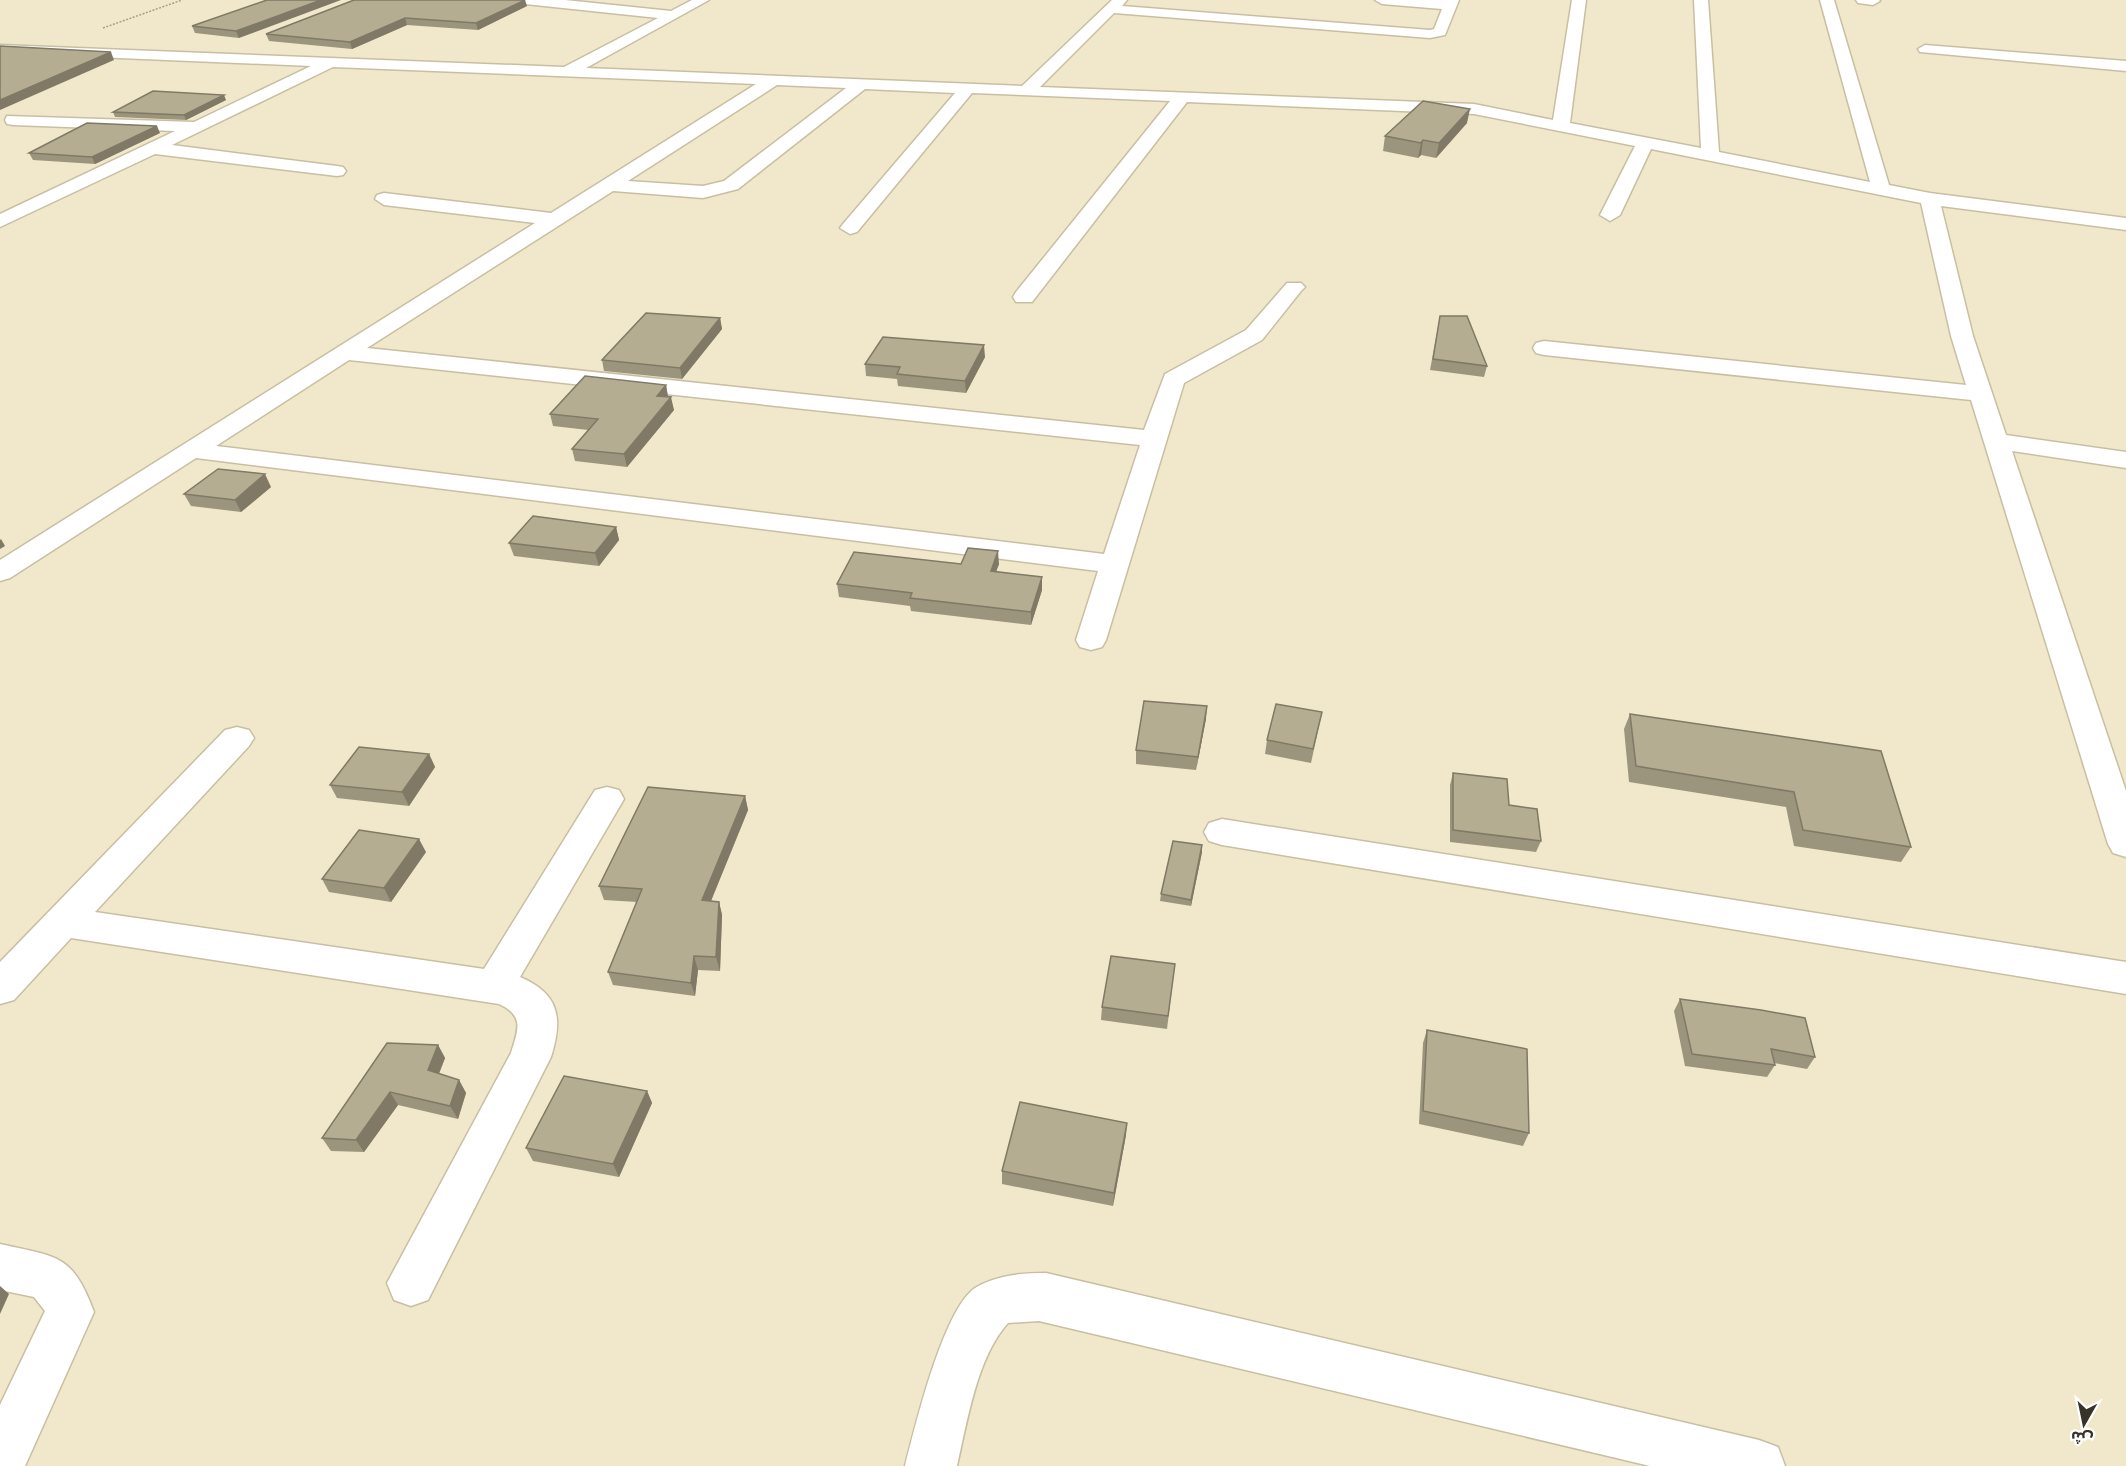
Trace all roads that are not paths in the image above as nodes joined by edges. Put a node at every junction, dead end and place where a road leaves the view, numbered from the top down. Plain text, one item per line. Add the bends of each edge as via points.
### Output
1 (525, 0) edge
2 (702, 0) edge
3 (1382, 0) edge
4 (1579, 0) edge
5 (1701, 0) edge
6 (1827, 0) edge
7 (1451, 3) edge
8 (1115, 5) edge
9 (672, 15) junction
10 (240, 45) edge
11 (0, 49) edge
12 (1925, 49) dead end
13 (50, 51) junction
14 (207, 57) junction
15 (335, 61) junction
16 (2126, 66) edge
17 (10, 67) edge
18 (567, 72) junction
19 (771, 82) junction
20 (861, 84) junction
21 (967, 89) junction
22 (1025, 92) junction
23 (1181, 99) junction
24 (13, 120) dead end
25 (1561, 124) junction
26 (196, 126) junction
27 (1644, 142) junction
28 (153, 148) junction
29 (1710, 156) junction
30 (337, 171) dead end
31 (611, 185) junction
32 (1881, 189) junction
33 (384, 199) dead end
34 (1930, 199) junction
35 (1610, 215) dead end
36 (557, 220) junction
37 (0, 221) edge
38 (2126, 224) edge
39 (850, 228) dead end
40 (1293, 287) dead end
41 (1024, 297) dead end
42 (1544, 348) dead end
43 (346, 353) junction
44 (1981, 394) junction
45 (1154, 439) junction
46 (1998, 441) junction
47 (190, 450) junction
48 (2126, 460) edge
49 (1114, 564) junction
50 (0, 572) edge
51 (1091, 640) dead end
52 (237, 738) dead end
53 (607, 799) dead end
54 (1222, 832) dead end
55 (2126, 844) edge
56 (63, 922) junction
57 (2126, 978) edge
58 (494, 987) junction
59 (0, 988) edge
60 (0, 1267) edge
61 (411, 1283) dead end
62 (0, 1462) edge
63 (931, 1466) edge
64 (1758, 1466) edge

1 - 9 street
2 - 9 street
3 - 7 street
4 - 25 street
5 - 29 street
6 - 32 street
7 - 8 street via 1440,32 1430,34
8 - 22 street
9 - 18 street
10 - 14 street
11 - 13 street
12 - 16 street
13 - 14 street
13 - 17 street
14 - 15 street
15 - 18 street
15 - 26 street
18 - 19 street
19 - 20 street
19 - 31 street
20 - 21 street
20 - 31 street via 731,185 703,192
21 - 22 street
21 - 39 street
22 - 23 street
23 - 25 street via 1474,109
23 - 41 street
24 - 26 street
25 - 27 street
26 - 28 street
27 - 29 street
27 - 35 street
28 - 30 street
28 - 37 street
29 - 32 street
31 - 36 street
32 - 34 street
33 - 36 street
34 - 38 street
34 - 44 street via 1962,336
36 - 43 street
40 - 45 street via 1254,335 1173,379
42 - 44 street
43 - 45 street
43 - 47 street
44 - 46 street
45 - 49 street
46 - 48 street
46 - 55 street
47 - 49 street
47 - 50 street
49 - 51 street
52 - 56 street
53 - 58 street
54 - 57 street
56 - 58 street
56 - 59 street
58 - 61 street via 526,996 538,1013 539,1031 530,1057
60 - 62 street via 44,1276 64,1290 70,1311
63 - 64 street via 952,1382 970,1338 989,1307 1015,1297 1046,1297

